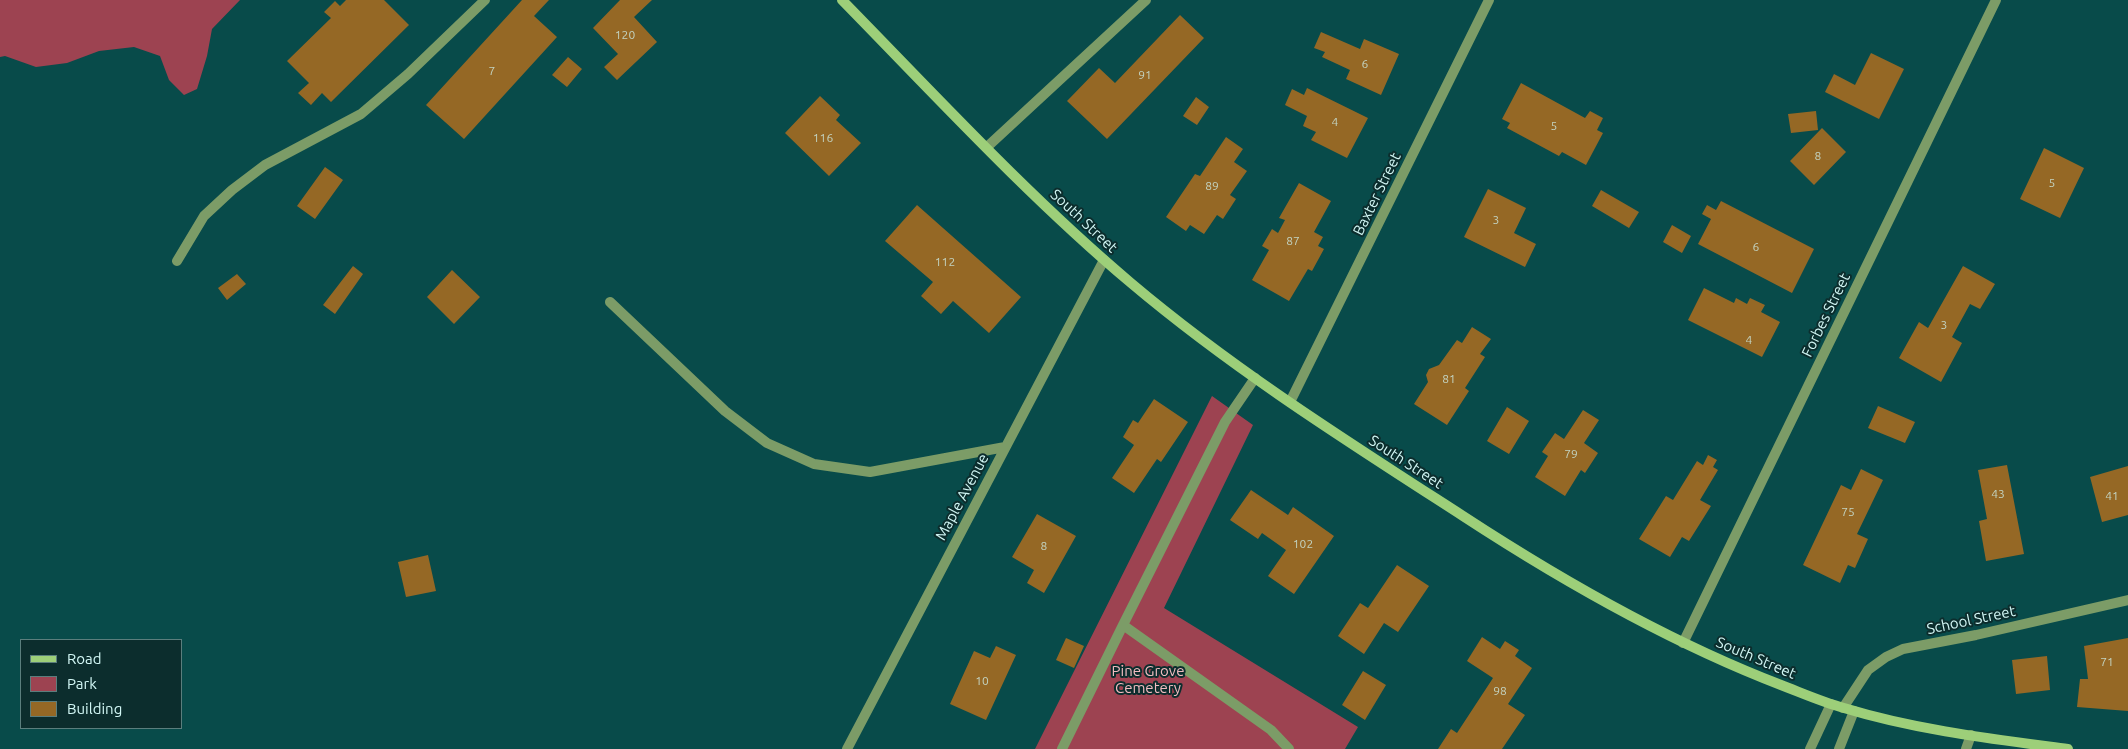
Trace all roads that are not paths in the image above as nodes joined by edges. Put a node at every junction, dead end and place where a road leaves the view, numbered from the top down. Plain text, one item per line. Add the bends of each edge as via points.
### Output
1 (485, 0) edge
2 (842, 0) edge
3 (1146, 0) edge
4 (1489, 0) edge
5 (1996, 0) edge
6 (987, 147) junction
7 (1104, 260) junction
8 (177, 261) dead end
9 (610, 302) dead end
10 (1256, 378) junction
11 (1290, 402) junction
12 (1006, 447) junction
13 (2128, 600) edge
14 (1122, 625) junction
15 (1683, 643) junction
16 (1831, 704) junction
17 (1843, 708) junction
18 (1854, 711) junction
19 (1972, 735) junction
20 (846, 749) edge
21 (1062, 749) edge
22 (1289, 749) edge
23 (1810, 749) edge
24 (1839, 749) edge
25 (1966, 749) edge
26 (2068, 749) edge

1 - 8 street via 362,114 265,165 232,190 204,216
2 - 6 main road, South Street
3 - 6 street
4 - 11 street, Baxter Street
5 - 15 street, Forbes Street
6 - 7 main road, South Street
7 - 10 main road, South Street via 1191,332
7 - 12 street, Maple Avenue
9 - 12 street via 725,411 767,443 814,464 870,472
10 - 11 main road, South Street
10 - 14 street via 1225,422
11 - 15 main road, South Street via 1553,574
12 - 20 street, Maple Avenue
13 - 17 street, School Street via 1904,649 1868,670
14 - 21 street
14 - 22 street via 1271,730
15 - 16 main road, South Street
16 - 17 main road, South Street
16 - 23 street
17 - 18 main road, South Street
18 - 19 main road, South Street via 1890,721
18 - 24 street
19 - 25 street
19 - 26 main road, South Street

